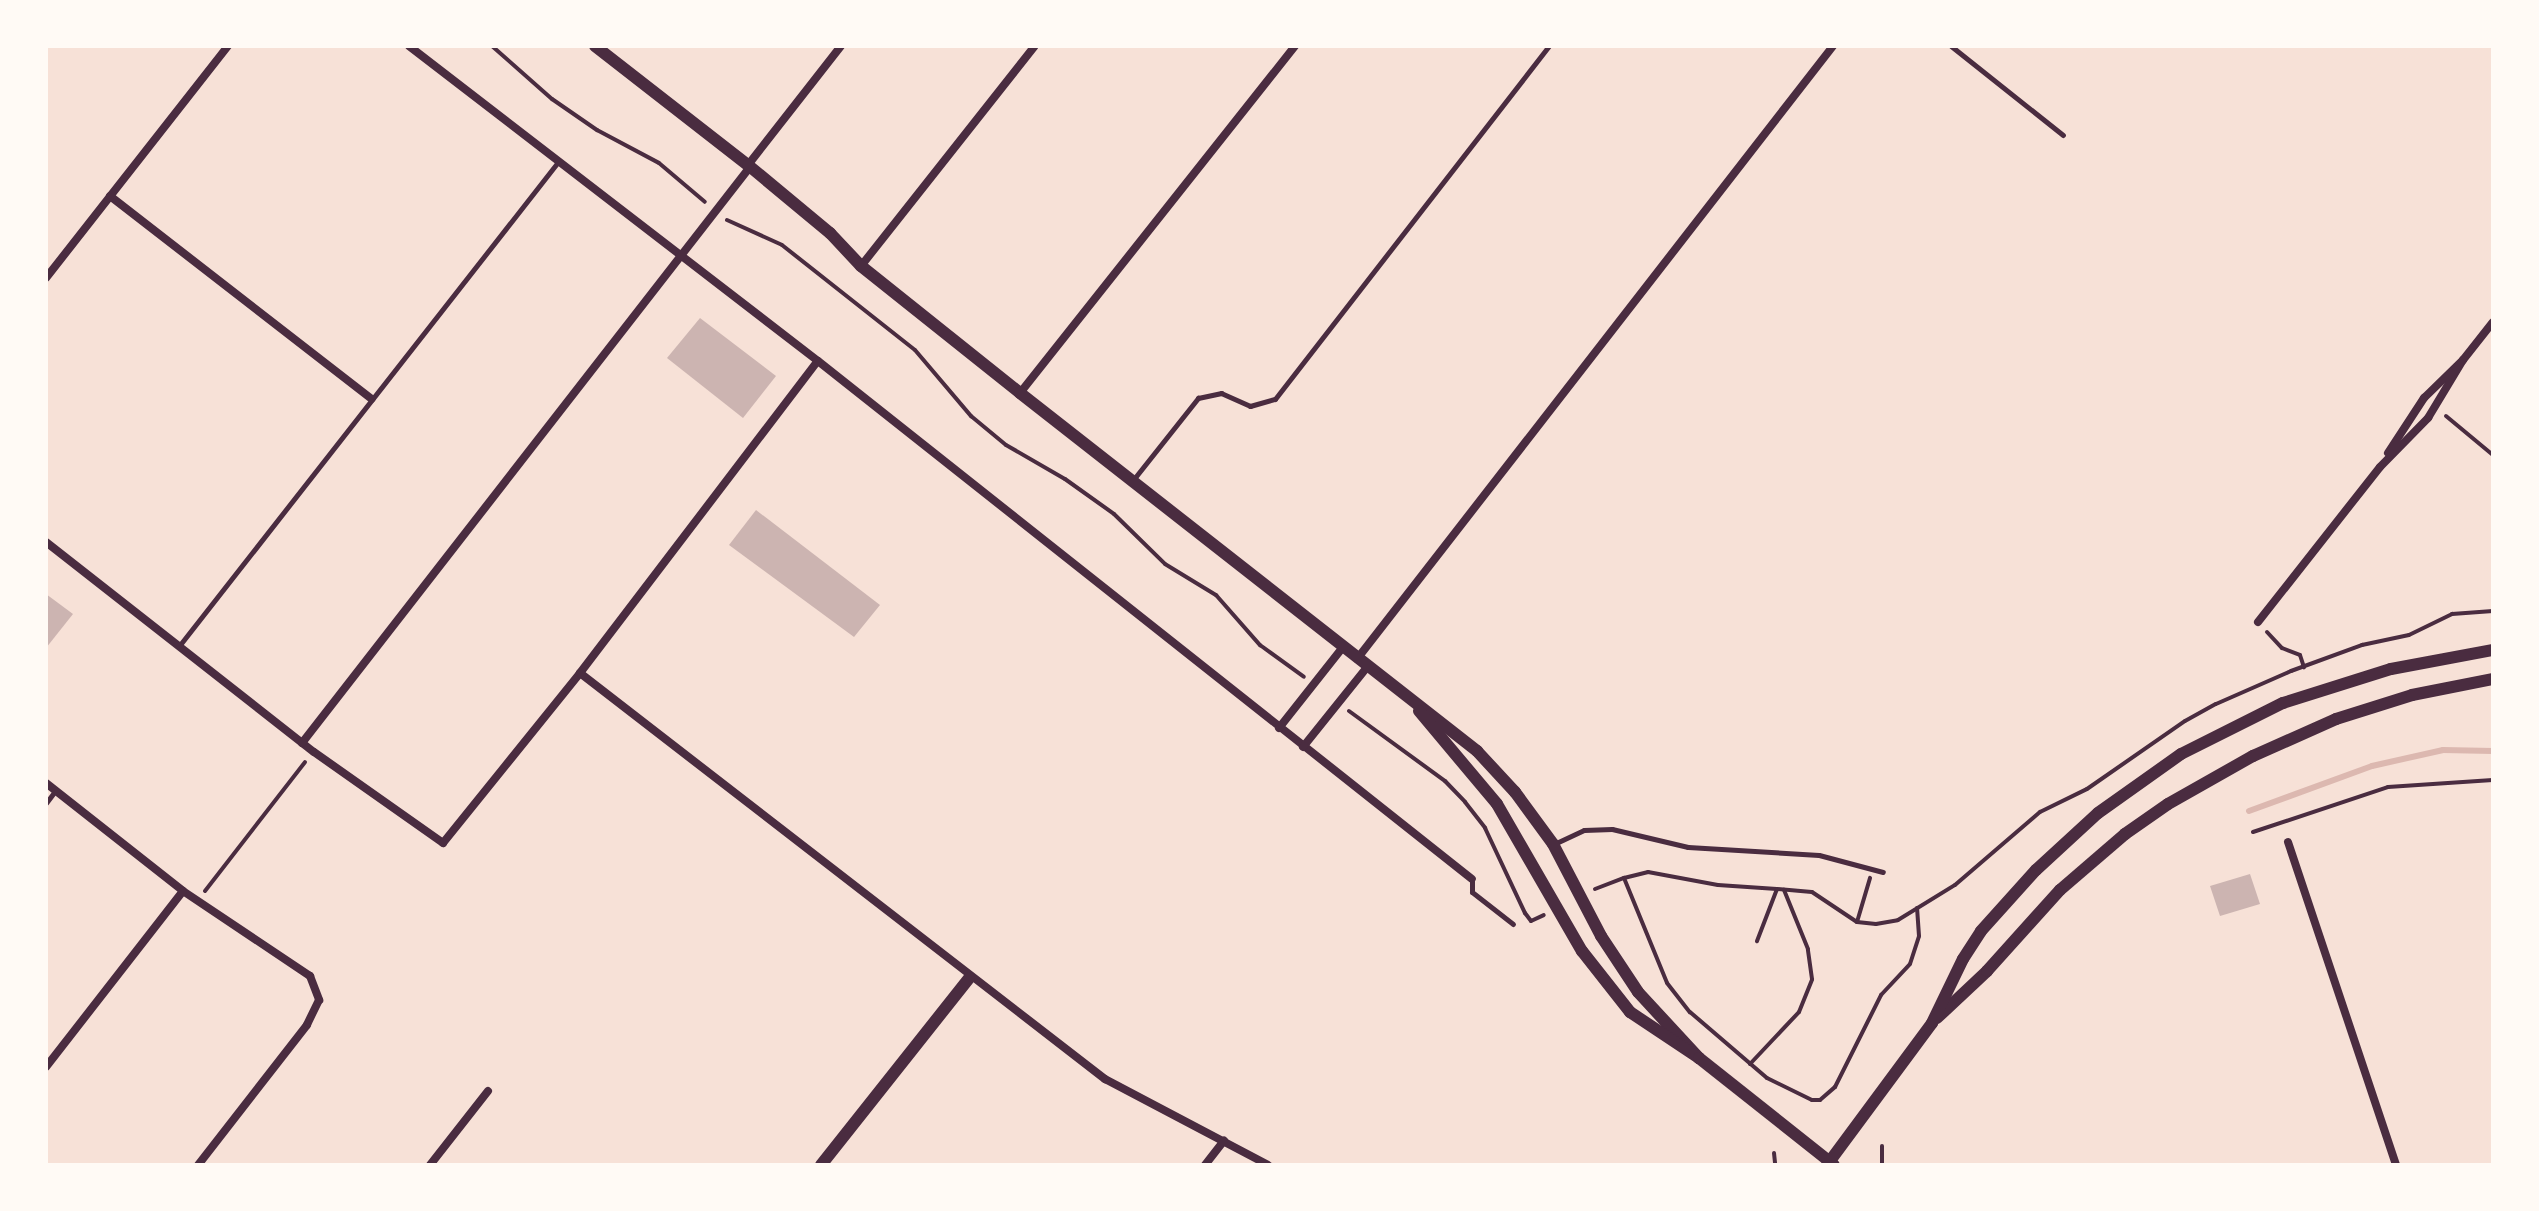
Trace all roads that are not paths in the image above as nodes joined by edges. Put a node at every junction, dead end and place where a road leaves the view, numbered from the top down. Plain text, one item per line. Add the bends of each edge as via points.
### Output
1 (228, 46) edge
2 (409, 46) edge
3 (595, 46) edge
4 (841, 46) edge
5 (1035, 46) edge
6 (1295, 46) edge
7 (1549, 46) edge
8 (1833, 46) edge
9 (1951, 46) edge
10 (2063, 135) dead end
11 (558, 162) junction
12 (749, 166) junction
13 (110, 196) junction
14 (680, 255) junction
15 (861, 266) junction
16 (46, 278) edge
17 (2493, 322) edge
18 (2463, 360) junction
19 (818, 361) junction
20 (1020, 393) junction
21 (372, 399) junction
22 (2380, 467) junction
23 (1132, 481) junction
24 (46, 542) edge
25 (2258, 622) road end
26 (1343, 647) junction
27 (178, 648) junction
28 (2493, 650) edge
29 (1362, 663) junction
30 (580, 673) junction
31 (2493, 679) edge
32 (1411, 702) junction
33 (1279, 728) junction
34 (302, 743) junction
35 (1303, 747) junction
36 (46, 783) edge
37 (55, 790) junction
38 (46, 803) edge
39 (2288, 842) dead end
40 (1553, 844) junction
41 (1530, 857) junction
42 (1883, 872) dead end
43 (1472, 879) joint
44 (183, 891) junction
45 (1513, 924) dead end
46 (969, 978) junction
47 (1932, 1023) junction
48 (1699, 1058) junction
49 (46, 1067) edge
50 (488, 1091) dead end
51 (1224, 1141) junction
52 (1830, 1164) edge
53 (198, 1165) edge
54 (430, 1165) edge
55 (821, 1165) edge
56 (1205, 1165) edge
57 (1268, 1165) edge
58 (2396, 1165) edge

1 - 13 street
2 - 11 street
3 - 12 street
4 - 12 street
5 - 15 street
6 - 20 street
7 - 23 lane via 1275,399 1250,406 1221,393 1198,398
8 - 29 street
9 - 10 lane
11 - 14 street
11 - 21 lane
12 - 14 street
12 - 15 street
13 - 16 street
13 - 21 street
14 - 19 street
14 - 34 street
15 - 20 street
17 - 18 street
18 - 22 street via 2428,418
18 - 22 street via 2415,409
19 - 30 street
19 - 33 street
20 - 23 street
21 - 27 lane
22 - 25 street
23 - 26 street
24 - 27 street
26 - 29 street
26 - 33 street
27 - 34 street
28 - 47 street via 2416,664 2283,703 2152,772 2027,879 1973,943
29 - 32 street
29 - 35 street
30 - 34 street via 443,843
30 - 46 street
31 - 47 street via 2412,695 2336,719 2168,804 2043,906 1972,988
32 - 40 street via 1477,751
32 - 41 street via 1488,791
33 - 35 street
35 - 43 street
36 - 37 street
37 - 38 lane
37 - 44 street
39 - 58 street
40 - 41 street
40 - 42 lane via 1584,830 1612,829 1688,847 1807,854
40 - 48 street via 1638,992
41 - 48 street via 1593,968 1630,1012
43 - 45 lane via 1472,892
44 - 49 street
44 - 53 street via 310,976 319,1000 307,1025
46 - 51 street via 1105,1079
46 - 55 street
47 - 52 street
48 - 52 street
50 - 54 street
51 - 56 street
51 - 57 street

